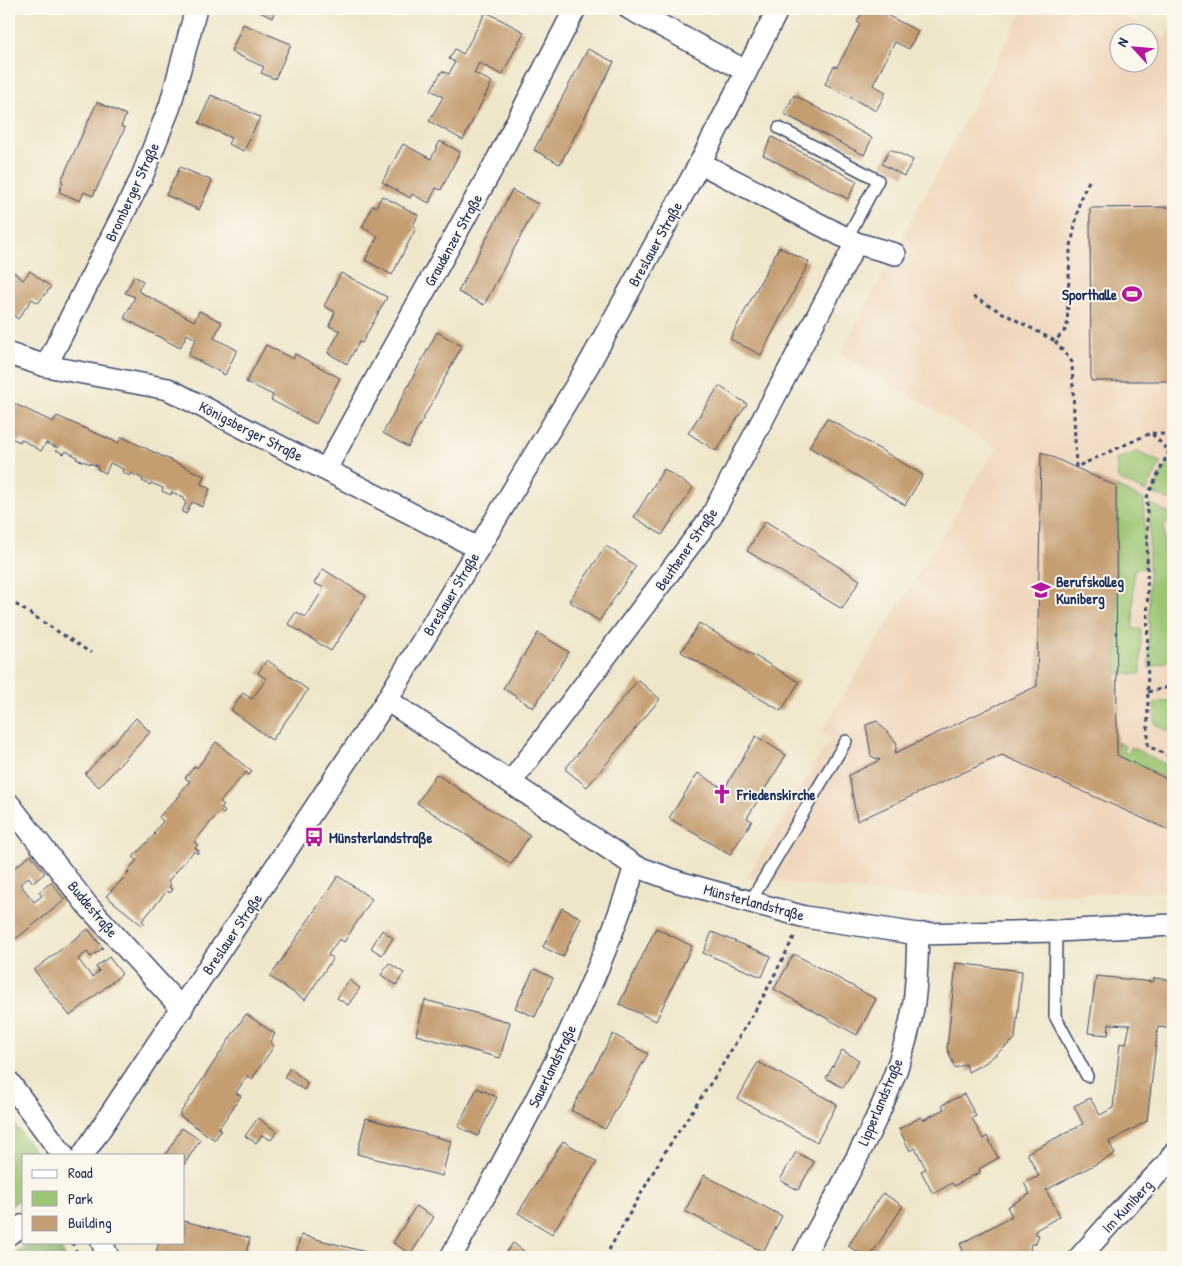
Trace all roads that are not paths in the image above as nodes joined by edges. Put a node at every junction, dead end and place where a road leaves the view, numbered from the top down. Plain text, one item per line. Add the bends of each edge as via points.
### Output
1 (196, 9) edge
2 (575, 9) edge
3 (630, 9) edge
4 (778, 9) edge
5 (746, 72) junction
6 (779, 128) dead end
7 (700, 163) junction
8 (852, 240) junction
9 (895, 254) dead end
10 (9, 354) edge
11 (46, 366) junction
12 (326, 469) junction
13 (478, 548) junction
14 (387, 700) junction
15 (846, 741) dead end
16 (511, 782) junction
17 (9, 804) edge
18 (635, 866) junction
19 (750, 902) junction
20 (1173, 925) edge
21 (1056, 931) junction
22 (918, 934) junction
23 (182, 1009) junction
24 (1087, 1076) dead end
25 (9, 1082) edge
26 (62, 1154) edge
27 (84, 1154) edge
28 (1172, 1161) edge
29 (22, 1226) edge
30 (9, 1234) edge
31 (103, 1244) edge
32 (108, 1257) edge
33 (451, 1257) edge
34 (803, 1257) edge
35 (1080, 1257) edge

1 - 11 street, Bromberger Straße via 170,106 141,179
2 - 12 street, Graudenzer Straße via 498,158
3 - 5 street
4 - 5 street, Breslauer Straße
5 - 7 street, Breslauer Straße
6 - 8 lane via 878,180
7 - 8 street
7 - 13 street, Breslauer Straße via 589,364
8 - 9 street
8 - 16 street, Beuthener Straße via 711,517
10 - 11 street, Königsberger Straße
11 - 12 street, Königsberger Straße via 168,389
12 - 13 street, Königsberger Straße
13 - 14 street, Breslauer Straße
14 - 16 street, Münsterlandstraße
14 - 23 street, Breslauer Straße
15 - 19 lane
16 - 18 street, Münsterlandstraße
17 - 23 street, Buddestraße via 87,904
18 - 19 street, Münsterlandstraße
18 - 33 street, Sauerlandstraße via 619,918 574,1020 503,1163
19 - 22 street, Münsterlandstraße via 805,917
20 - 21 street, Münsterlandstraße
21 - 22 street, Münsterlandstraße
21 - 24 lane via 1055,1016
22 - 34 street, Lipperlandstraße via 914,1003 896,1072 874,1124
23 - 27 street, Breslauer Straße
25 - 26 street
28 - 35 street, Im Kuniberg
29 - 30 street
31 - 32 street

